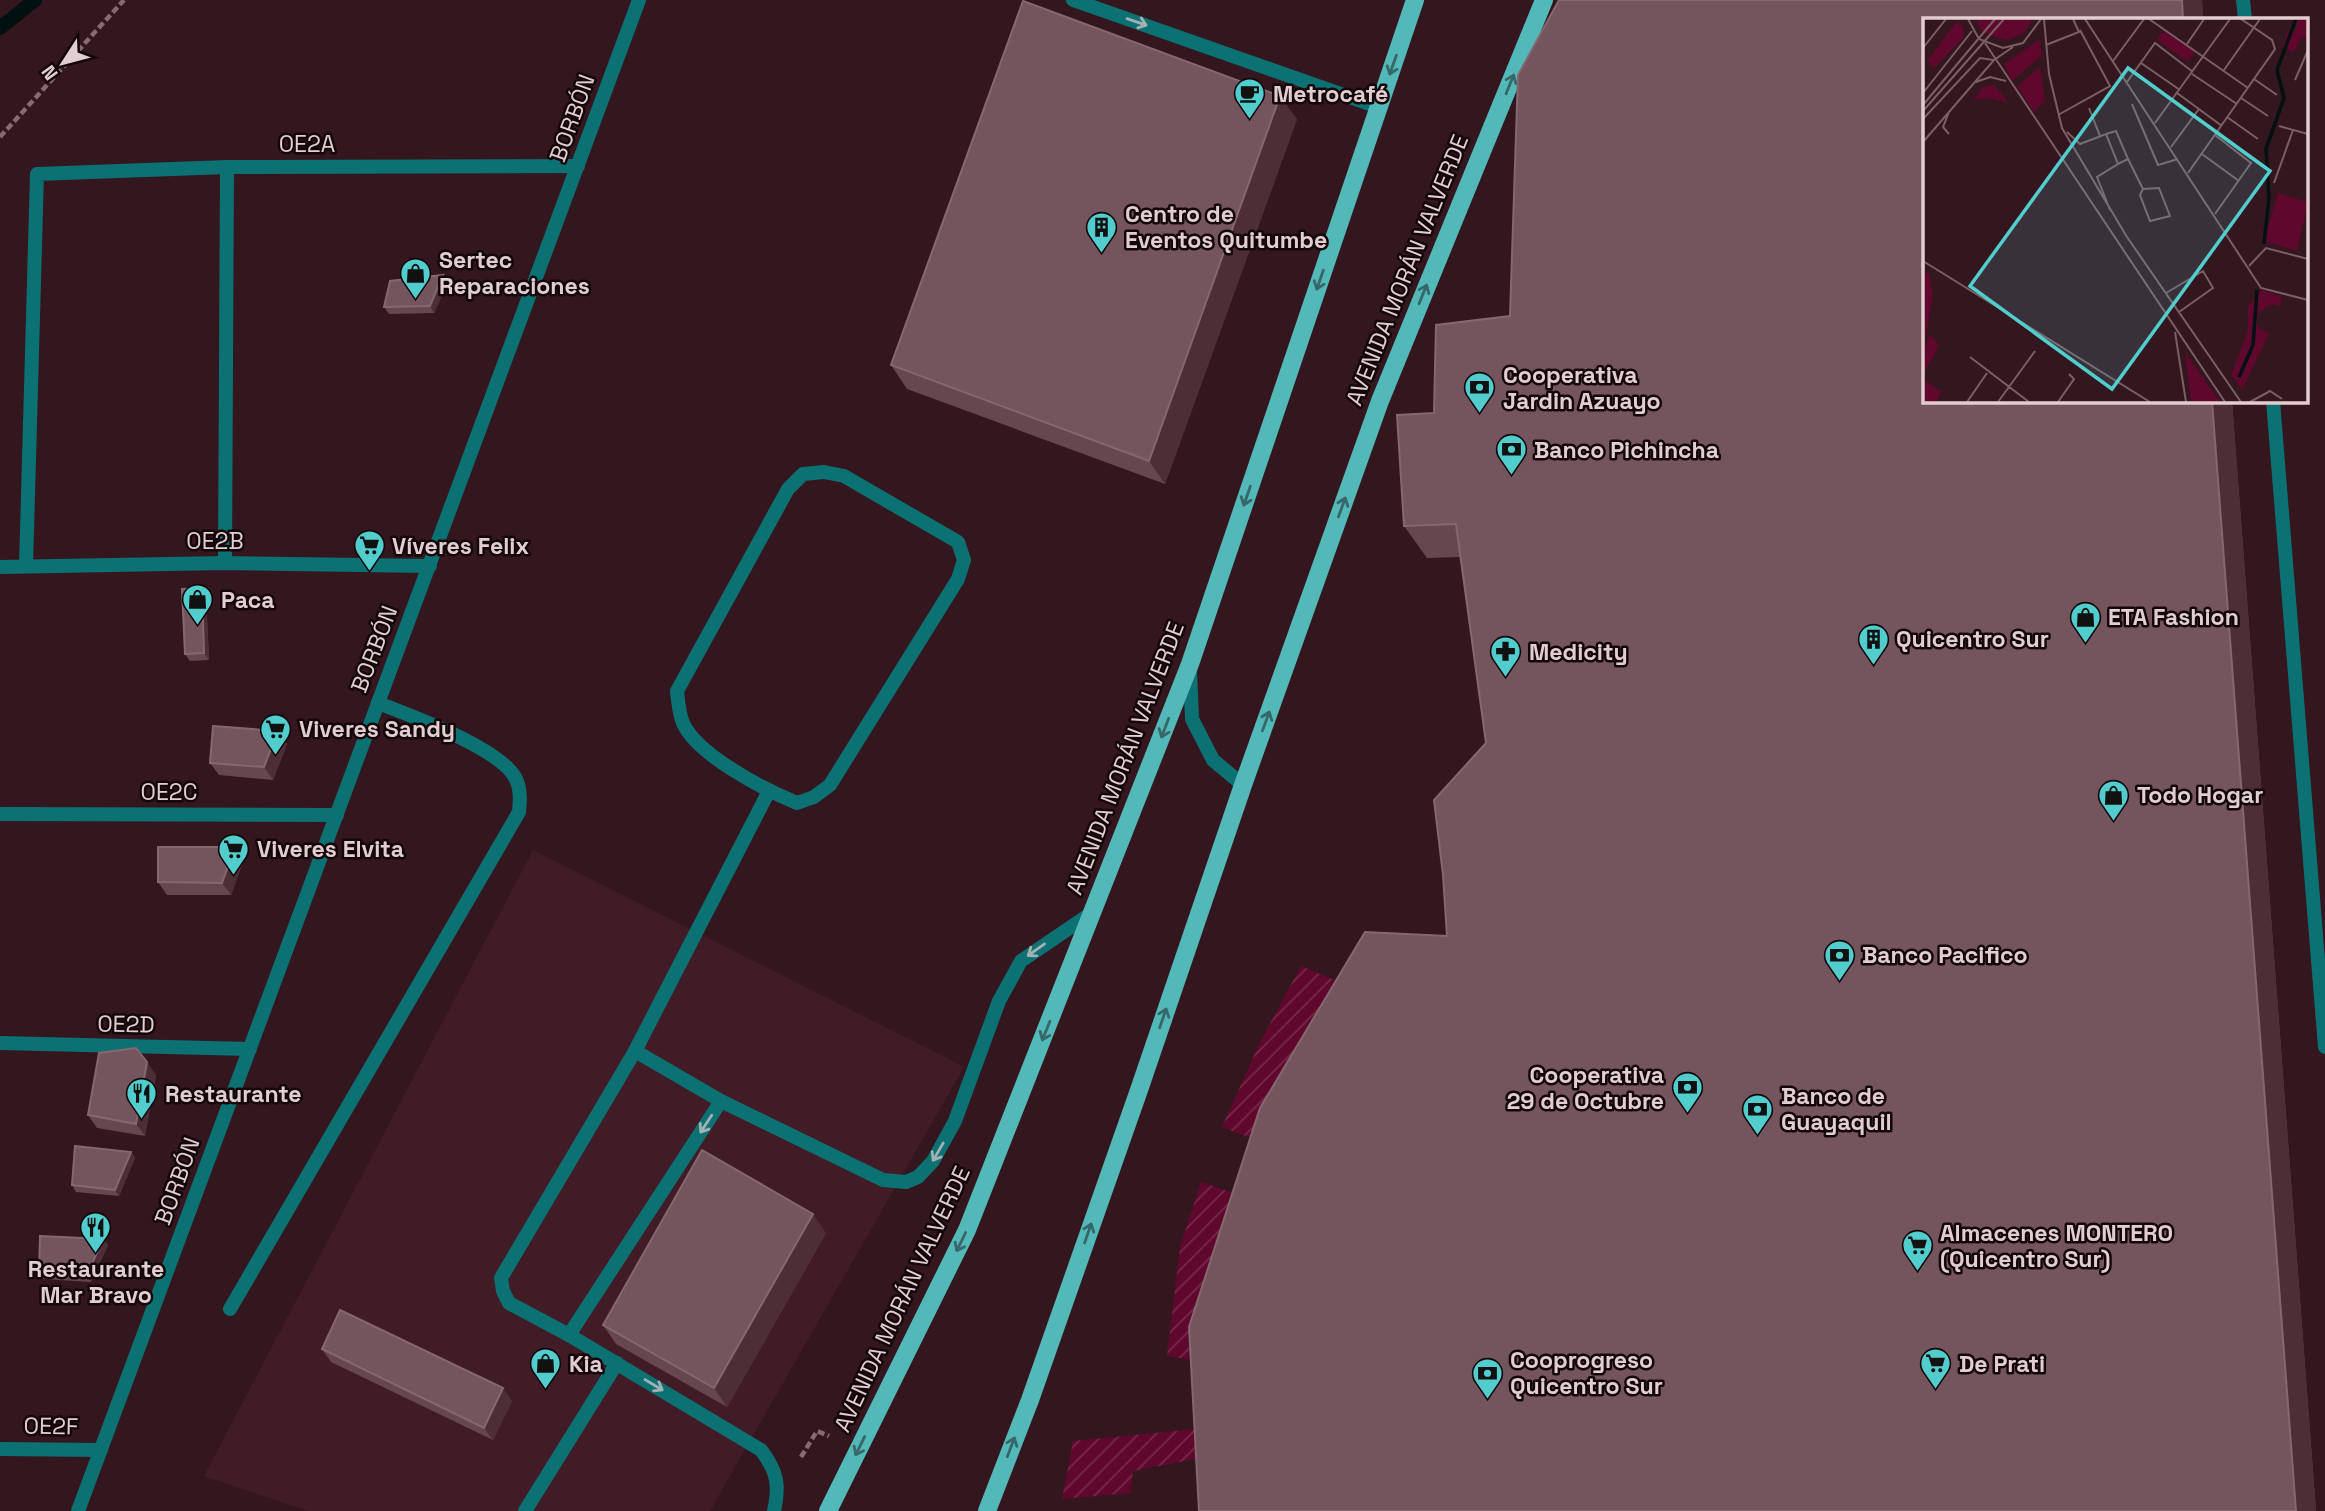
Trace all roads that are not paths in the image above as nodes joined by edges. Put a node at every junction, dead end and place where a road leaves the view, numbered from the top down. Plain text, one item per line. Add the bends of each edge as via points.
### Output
1 (639, 0) edge
2 (1073, 0) edge
3 (1415, 0) edge
4 (1544, 0) edge
5 (2244, 0) edge
6 (2245, 18) edge
7 (1378, 107) junction
8 (578, 166) junction
9 (227, 167) junction
10 (2273, 402) edge
11 (225, 563) junction
12 (26, 566) junction
13 (429, 566) junction
14 (0, 567) edge
15 (1189, 664) junction
16 (378, 703) junction
17 (1243, 785) junction
18 (769, 791) junction
19 (0, 814) edge
20 (337, 815) junction
21 (1093, 912) junction
22 (0, 1044) edge
23 (2325, 1046) edge
24 (250, 1049) junction
25 (635, 1051) junction
26 (721, 1101) junction
27 (230, 1309) dead end
28 (569, 1335) junction
29 (617, 1363) junction
30 (0, 1449) edge
31 (101, 1450) junction
32 (78, 1511) edge
33 (525, 1511) edge
34 (774, 1511) edge
35 (828, 1511) edge
36 (987, 1511) edge

1 - 8 street, BORBÓN
2 -> 7 street
3 -> 7 main road, AVENIDA MORÁN VALVERDE
17 -> 4 main road, AVENIDA MORÁN VALVERDE via 1380,401
5 - 6 street
7 -> 15 main road, AVENIDA MORÁN VALVERDE
8 - 9 street, OE2A
8 - 13 street, BORBÓN
9 - 11 street
9 - 12 street, OE2A via 37,174
10 - 23 street
11 - 12 street, OE2B
11 - 13 street, OE2B
12 - 14 street, OE2B
13 - 16 street, BORBÓN
15 - 17 street via 1192,719 1213,760
15 -> 21 main road, AVENIDA MORÁN VALVERDE
16 - 20 street, BORBÓN
16 - 27 street via 437,727 505,766 516,778 519,812
36 -> 17 main road, AVENIDA MORÁN VALVERDE via 1030,1400
18 - 18 street via 797,803 830,785 958,579 964,560 958,542 844,476 803,474 788,489 677,691 683,723 701,748
18 - 25 street
19 - 20 street, OE2C
20 - 24 street, BORBÓN
21 -> 26 street via 1021,961 999,1001 956,1121 918,1177 906,1182 883,1180
21 -> 35 main road, AVENIDA MORÁN VALVERDE via 967,1230
22 - 24 street, OE2D
24 - 31 street, BORBÓN
25 - 26 street
25 - 28 street via 500,1278 509,1303
26 -> 28 street
28 - 29 street
29 - 33 street
29 -> 34 street via 761,1450 773,1465 779,1492
30 - 31 street, OE2F
31 - 32 street, BORBÓN

